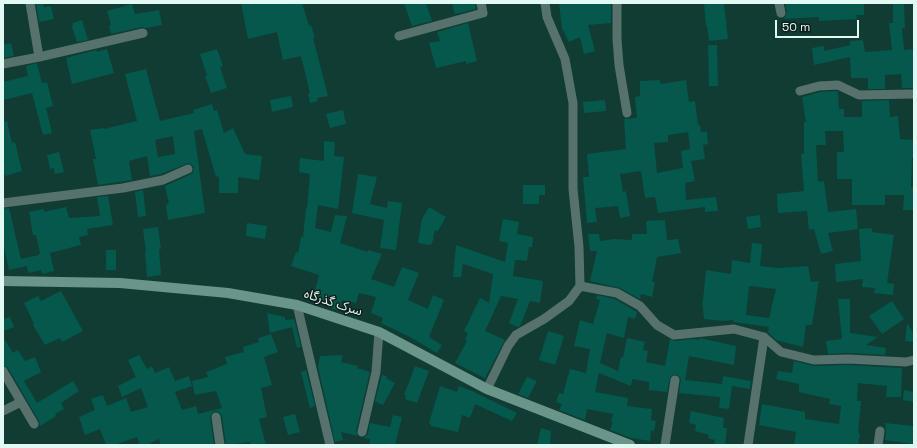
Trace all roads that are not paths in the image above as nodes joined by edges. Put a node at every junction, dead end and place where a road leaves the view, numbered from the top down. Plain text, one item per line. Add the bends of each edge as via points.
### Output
1 (30, 3) edge
2 (481, 3) edge
3 (545, 3) edge
4 (617, 3) edge
5 (779, 3) edge
6 (781, 13) dead end
7 (143, 33) dead end
8 (399, 36) dead end
9 (39, 57) junction
10 (3, 64) edge
11 (800, 91) dead end
12 (914, 94) edge
13 (627, 114) dead end
14 (188, 169) dead end
15 (3, 203) edge
16 (3, 281) edge
17 (580, 286) junction
18 (297, 305) junction
19 (379, 332) junction
20 (764, 337) junction
21 (914, 360) edge
22 (3, 371) edge
23 (675, 380) dead end
24 (487, 389) junction
25 (21, 402) junction
26 (3, 411) edge
27 (216, 416) dead end
28 (34, 424) dead end
29 (880, 431) dead end
30 (362, 432) dead end
31 (220, 445) edge
32 (330, 445) edge
33 (630, 445) edge
34 (665, 445) edge
35 (748, 445) edge
36 (878, 445) edge

1 - 9 street
2 - 8 street via 483,13
3 - 17 street via 547,17 565,59 573,103 573,189
4 - 13 street via 618,52
5 - 6 street
7 - 9 street
9 - 10 street
11 - 12 street via 838,85 859,95
14 - 15 street via 163,180 123,188
16 - 18 street, سرک گذرگاه via 120,283 228,293
17 - 20 street via 617,293 640,306 657,325 674,335 734,328
17 - 24 street via 569,300 544,319 516,335
18 - 19 street, سرک گذرگاه
18 - 32 street
19 - 24 street, سرک گذرگاه
19 - 30 street via 376,372
20 - 21 street via 781,352 814,360
20 - 35 street
22 - 25 street
23 - 34 street
24 - 33 street, سرک گذرگاه
25 - 26 street
25 - 28 street
27 - 31 street
29 - 36 street

